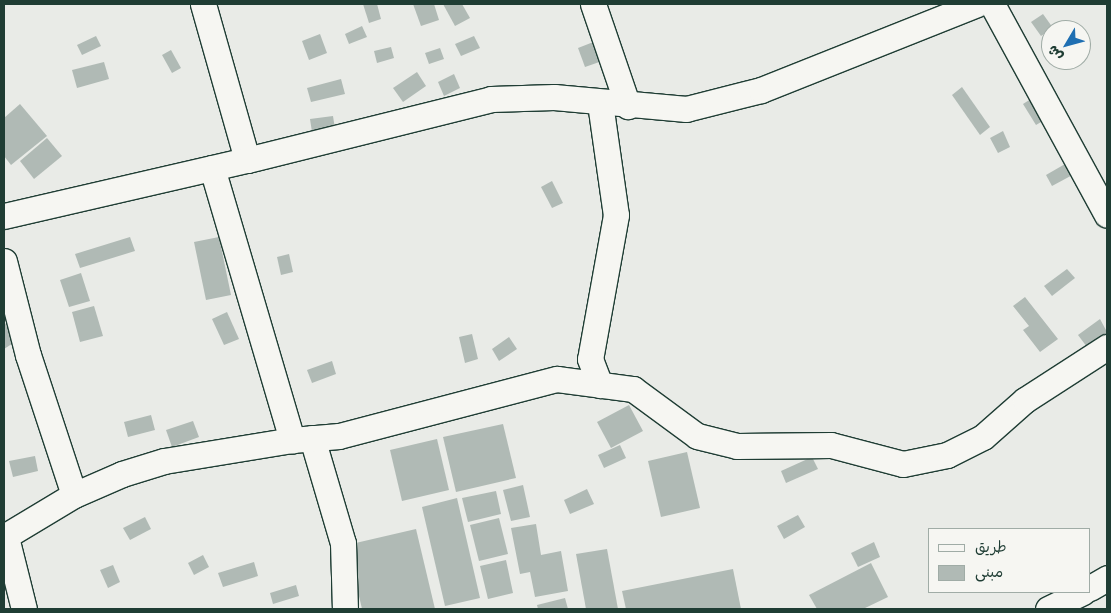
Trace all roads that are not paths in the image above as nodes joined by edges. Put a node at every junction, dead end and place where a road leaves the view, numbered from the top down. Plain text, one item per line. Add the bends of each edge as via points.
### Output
1 (203, 4) edge
2 (593, 4) edge
3 (977, 4) edge
4 (992, 4) edge
5 (600, 103) junction
6 (628, 106) junction
7 (246, 160) junction
8 (212, 168) junction
9 (1107, 214) edge
10 (4, 216) edge
11 (4, 261) edge
12 (1107, 347) edge
13 (600, 385) junction
14 (302, 439) junction
15 (74, 495) junction
16 (5, 537) edge
17 (1107, 578) edge
18 (1091, 587) edge
19 (1081, 593) edge
20 (24, 609) edge
21 (345, 609) edge
22 (1048, 609) edge

1 - 7 street
2 - 6 street
3 - 6 street via 761,90 686,108
4 - 9 street
5 - 6 street
5 - 7 street via 554,97 490,99
5 - 13 street via 616,215 590,359
7 - 8 street
8 - 10 street
8 - 14 street
11 - 15 street via 28,355
12 - 13 street via 1024,400 983,437 947,455 903,464 831,445 737,446 697,436 633,389
13 - 14 street via 557,379 339,436
14 - 15 street via 164,461 122,474
14 - 21 street via 343,544
15 - 16 street
16 - 20 street
17 - 18 street
19 - 22 street

